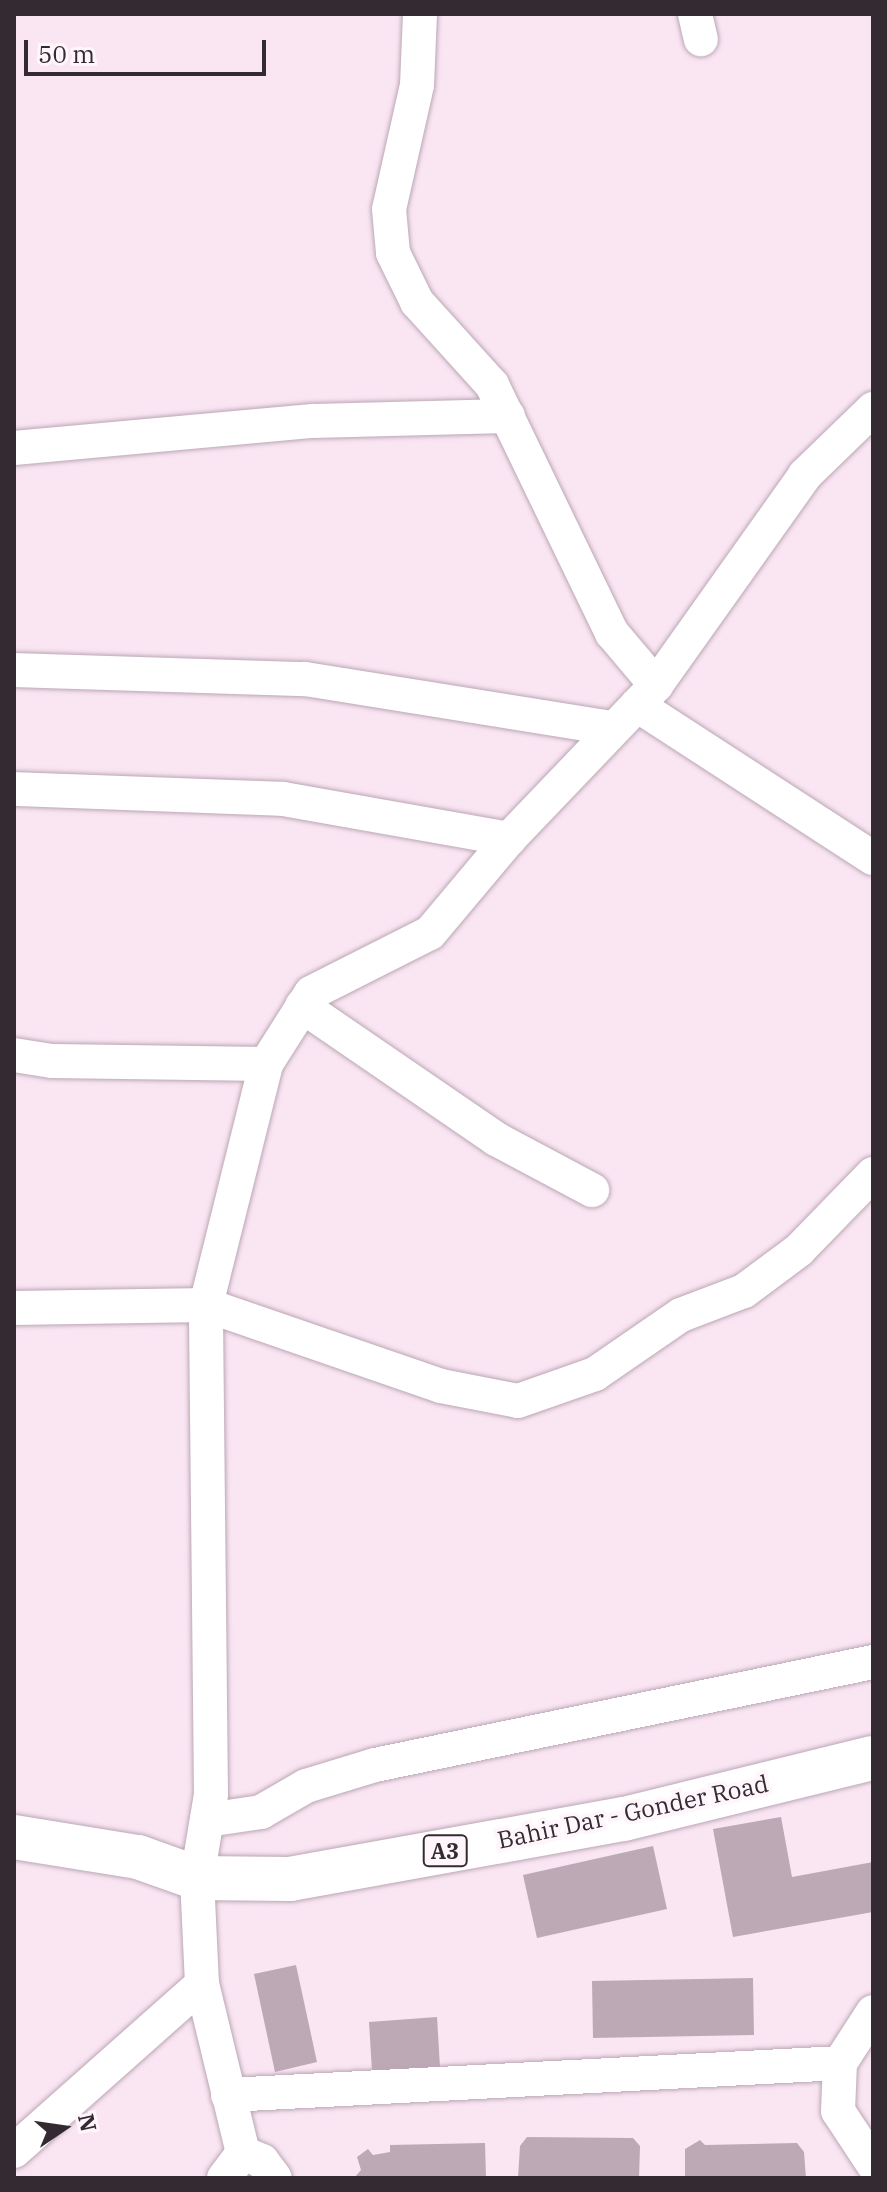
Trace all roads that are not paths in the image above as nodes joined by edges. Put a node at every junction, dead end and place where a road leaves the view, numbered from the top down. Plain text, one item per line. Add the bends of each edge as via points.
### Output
1 (420, 14) edge
2 (873, 409) edge
3 (508, 416) junction
4 (14, 448) edge
5 (14, 670) edge
6 (635, 706) junction
7 (14, 789) edge
8 (509, 839) junction
9 (873, 858) edge
10 (302, 1006) junction
11 (14, 1055) edge
12 (266, 1064) junction
13 (873, 1174) edge
14 (592, 1190) dead end
15 (206, 1305) junction
16 (14, 1308) edge
17 (873, 1662) edge
18 (873, 1758) edge
19 (207, 1820) junction
20 (14, 1837) edge
21 (197, 1878) junction
22 (202, 1984) junction
23 (873, 2012) edge
24 (840, 2063) junction
25 (228, 2095) junction
26 (14, 2151) edge
27 (873, 2164) edge
28 (234, 2165) edge
29 (275, 2178) edge

1 - 3 street via 417,85 389,209 393,253 417,302 492,385
2 - 6 street via 805,475
3 - 4 street via 313,421
3 - 6 street via 612,633
5 - 6 street via 305,679
6 - 8 street
6 - 9 street
7 - 8 street via 283,799
8 - 10 street via 430,933 311,993
10 - 12 street
10 - 14 street via 496,1139
11 - 12 street via 52,1061
12 - 15 street
13 - 15 street via 799,1250 744,1291 681,1315 595,1374 518,1401 441,1386
15 - 16 street
15 - 19 street via 211,1794
17 - 19 street via 375,1765 306,1786 261,1812
18 - 21 highway, Bahir Dar - Gonder Road / A3 via 624,1819 321,1874
19 - 21 street
20 - 21 highway, Bahir Dar - Gonder Road / A3 via 138,1857
21 - 22 street
22 - 25 street
22 - 26 street
23 - 24 street
24 - 25 street
24 - 27 street via 838,2111
25 - 28 street
28 - 29 street via 262,2161

